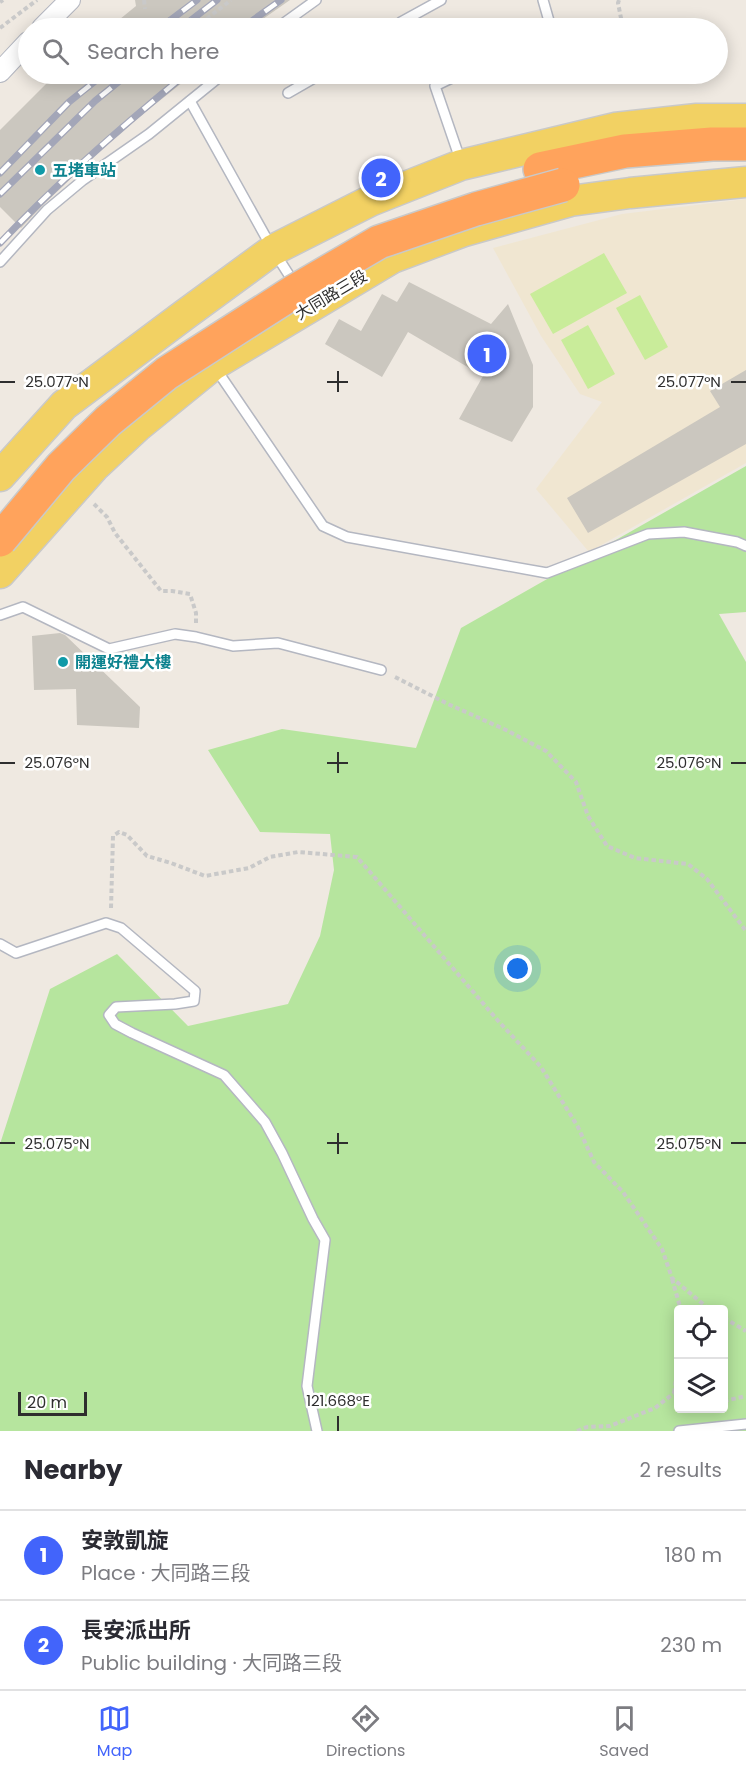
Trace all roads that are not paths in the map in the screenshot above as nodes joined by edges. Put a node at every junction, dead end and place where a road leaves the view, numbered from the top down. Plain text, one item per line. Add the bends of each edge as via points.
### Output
1 (69, 0) edge
2 (316, 0) edge
3 (441, 0) edge
4 (543, 0) edge
5 (52, 18) edge
6 (291, 18) edge
7 (408, 18) edge
8 (548, 18) edge
9 (18, 53) edge
10 (0, 72) edge
11 (211, 84) edge
12 (304, 84) edge
13 (439, 84) edge
14 (288, 93) dead end
15 (190, 101) junction
16 (746, 119) edge
17 (746, 144) edge
18 (746, 162) edge
19 (461, 165) junction
20 (552, 177) junction
21 (746, 182) edge
22 (273, 250) junction
23 (0, 262) edge
24 (310, 308) junction
25 (213, 365) junction
26 (0, 476) edge
27 (0, 515) edge
28 (0, 540) edge
29 (746, 546) edge
30 (0, 573) edge
31 (0, 615) edge
32 (381, 670) road end
33 (0, 944) edge
34 (746, 1424) edge
35 (317, 1431) edge
36 (679, 1431) edge

1 - 5 street
2 - 6 lane
3 - 7 lane
4 - 8 lane
9 - 10 street
11 - 15 lane
12 - 14 lane
13 - 19 lane via 435,86
15 - 22 lane
15 - 23 lane via 47,210
16 - 19 main road via 697,119 615,128
17 - 20 highway via 626,151
18 - 20 highway
19 - 22 main road via 370,201
20 - 27 highway via 436,201 340,242 213,324 98,410 47,458
20 - 28 highway, bridge via 379,242 167,373 108,421 61,467
21 - 24 main road, 大同路三段 via 570,201 475,228 392,258
22 - 24 lane
22 - 26 main road via 64,405
24 - 25 main road, 大同路三段
25 - 29 lane via 323,526 347,537 547,573 648,534 684,532
25 - 30 main road, 大同路三段 via 94,467
31 - 32 lane via 23,607 109,649 175,634 233,646 278,643
33 - 35 lane via 16,953 106,923 121,928 195,991 194,1001 116,1007 109,1015 115,1024 224,1075 266,1122 326,1240 307,1386
34 - 36 lane

